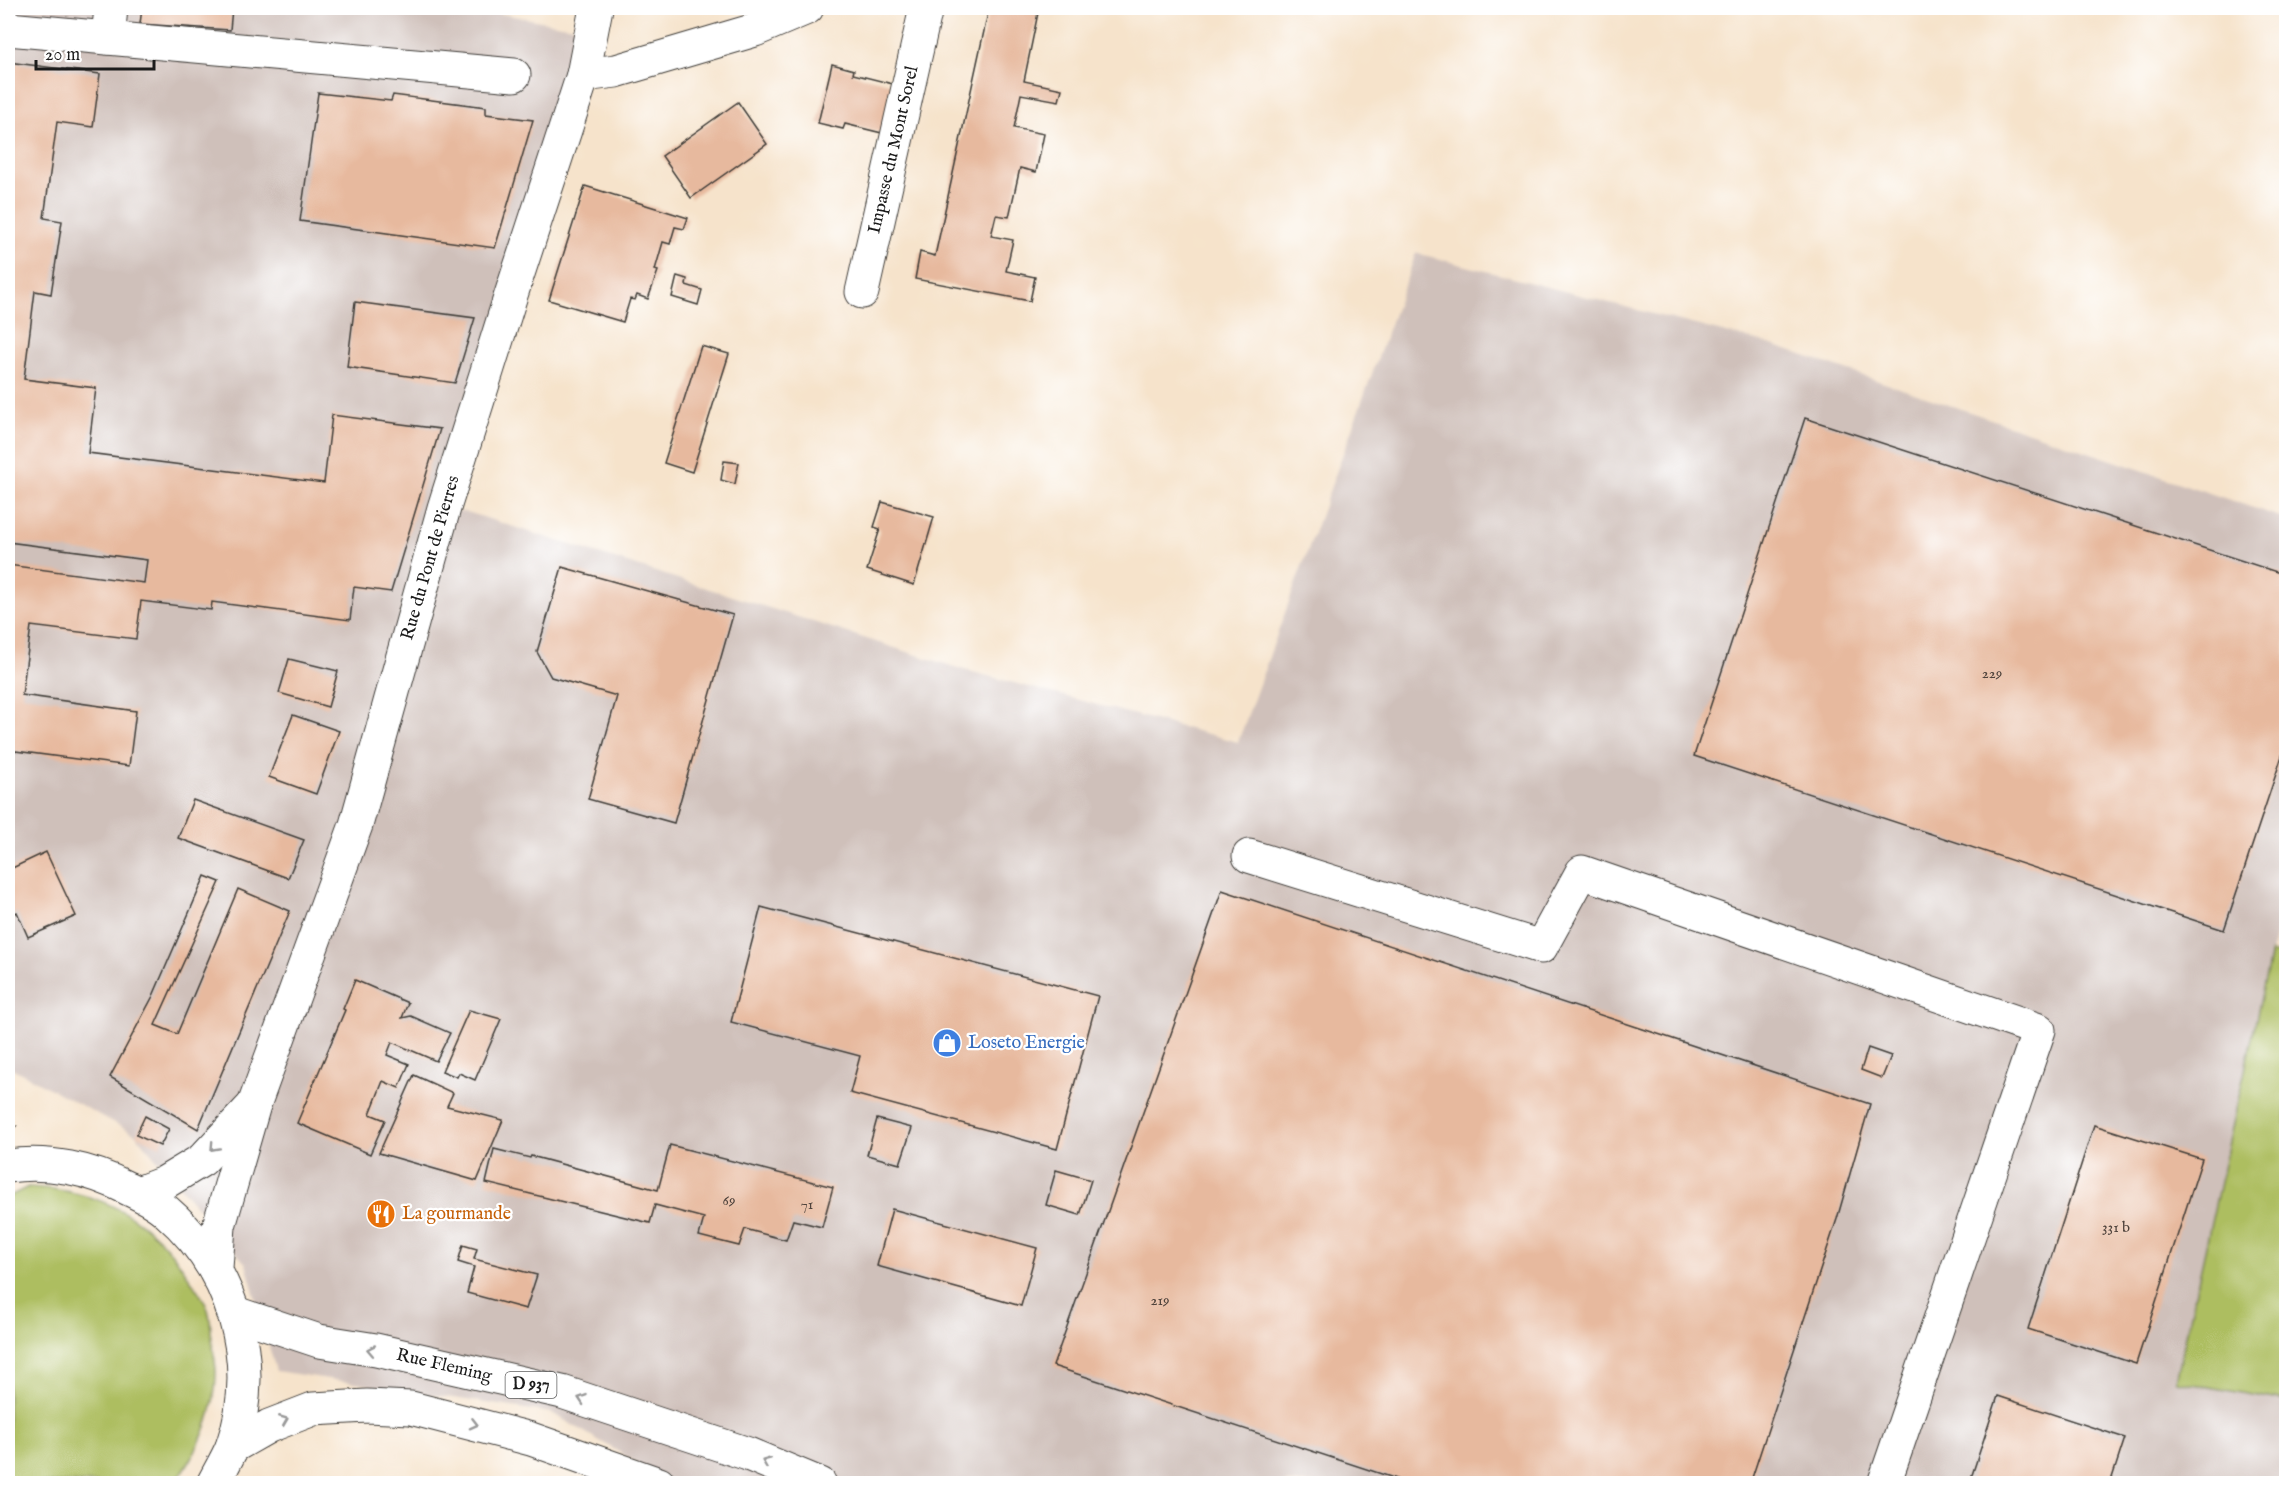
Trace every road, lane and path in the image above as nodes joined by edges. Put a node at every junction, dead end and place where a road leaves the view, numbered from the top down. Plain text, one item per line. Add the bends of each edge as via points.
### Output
1 (596, 8) edge
2 (807, 8) edge
3 (926, 8) edge
4 (109, 23) edge
5 (8, 29) edge
6 (514, 75) dead end
7 (583, 75) junction
8 (862, 292) dead end
9 (1249, 856) dead end
10 (254, 1105) junction
11 (8, 1117) edge
12 (14, 1151) edge
13 (138, 1193) junction
14 (216, 1268) junction
15 (235, 1313) junction
16 (232, 1447) junction
17 (213, 1484) edge
18 (659, 1484) edge
19 (820, 1484) edge
20 (1884, 1484) edge

1 - 7 street, Rue du Pont de Pierres
2 - 7 street via 754,30 626,68
3 - 8 street, Impasse du Mont Sorel
4 - 5 street
4 - 6 street
7 - 10 street, Rue du Pont de Pierres via 448,497 356,825
9 - 20 street via 1541,947 1582,872 2039,1030
10 -> 13 street, Rue du Pont de Pierres via 202,1160 164,1183
10 - 14 street, Rue du Pont de Pierres via 219,1226
11 - 12 path
12 - 13 street via 106,1177
13 - 14 street via 165,1209
14 - 15 street
15 - 16 street via 243,1369 242,1403
19 -> 15 street, Rue Fleming / D 937 via 748,1454 562,1392 320,1341
16 - 17 street
16 -> 18 street via 269,1426 313,1409 411,1408 531,1439

